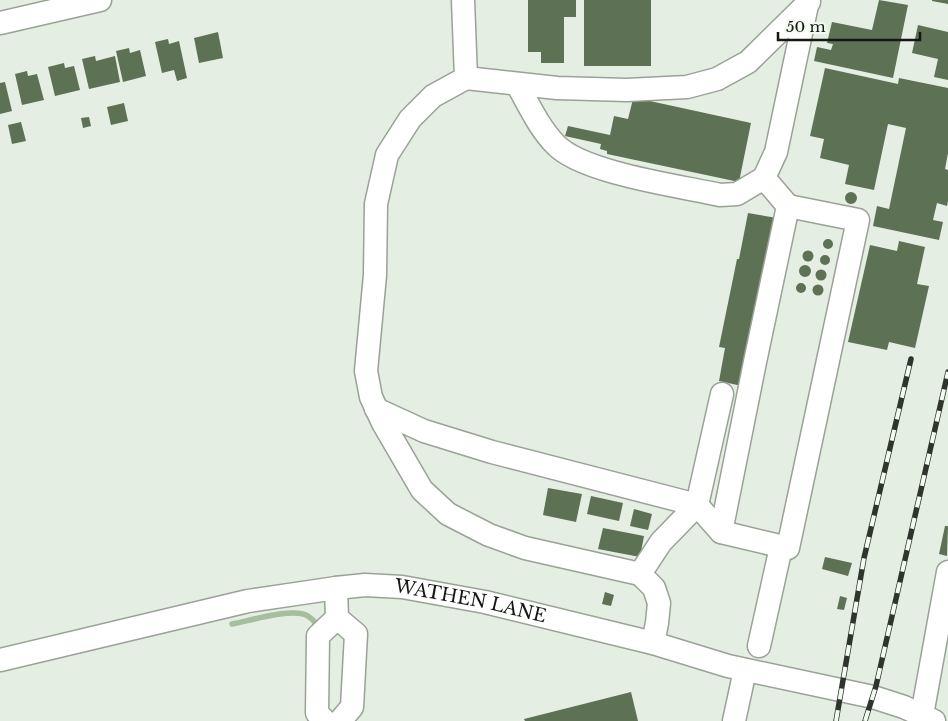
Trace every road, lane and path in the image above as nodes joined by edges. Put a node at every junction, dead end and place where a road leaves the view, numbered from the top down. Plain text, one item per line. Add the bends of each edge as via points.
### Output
1 (100, 0) edge
2 (463, 0) edge
3 (809, 2) edge
4 (0, 23) edge
5 (466, 78) junction
6 (517, 84) junction
7 (764, 178) junction
8 (788, 206) junction
9 (722, 394) dead end
10 (376, 408) junction
11 (697, 505) junction
12 (721, 532) junction
13 (781, 547) junction
14 (948, 572) edge
15 (640, 574) junction
16 (336, 588) junction
17 (337, 618) junction
18 (653, 644) junction
19 (759, 646) dead end
20 (0, 660) edge
21 (745, 670) junction
22 (928, 718) edge
23 (325, 721) edge
24 (340, 721) edge
25 (734, 721) edge

1 - 4 street
2 - 5 street
3 - 6 street via 748,62 718,79 687,87 627,90
3 - 7 street via 776,152
5 - 6 street
5 - 10 street via 434,96 410,119 387,155 376,204 375,275 366,371
6 - 7 street via 557,147 593,165 720,195 737,194
7 - 8 street
8 - 12 street
8 - 13 street via 858,220 788,548
9 - 11 street
10 - 11 street via 424,431 492,452
10 - 15 street via 422,490 448,514 489,535 525,548
11 - 12 street
11 - 15 street via 660,542
12 - 13 street
13 - 19 street
14 - 22 street
15 - 18 street via 654,588 660,603
16 - 17 street
16 - 18 street, WATHEN LANE via 365,585 402,587 485,602
16 - 20 street, WATHEN LANE via 248,602
17 - 23 street via 318,636 317,712
17 - 24 street via 356,634 352,707
18 - 21 street, WATHEN LANE
21 - 22 street, WATHEN LANE via 873,697 904,706
21 - 25 street

